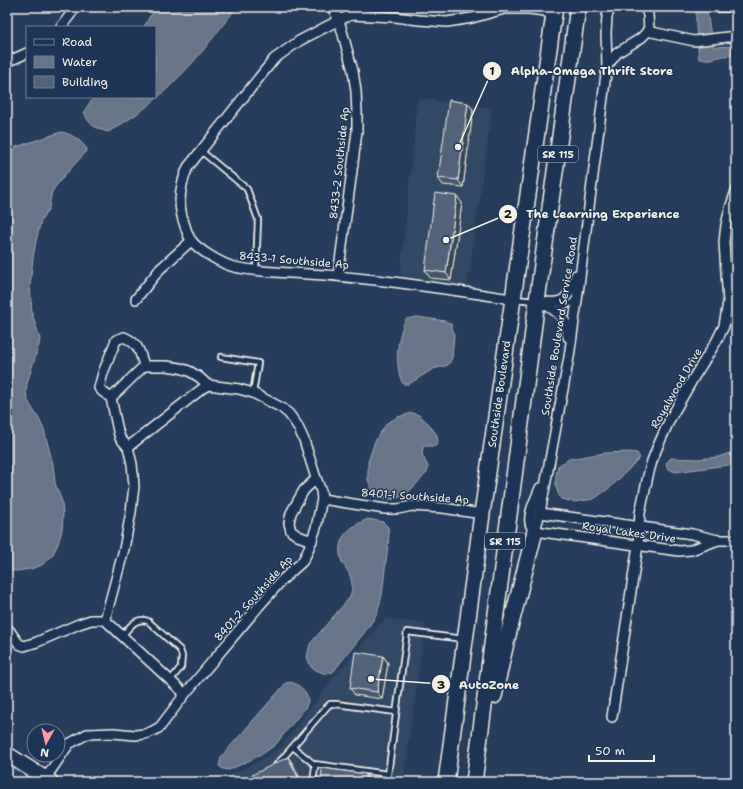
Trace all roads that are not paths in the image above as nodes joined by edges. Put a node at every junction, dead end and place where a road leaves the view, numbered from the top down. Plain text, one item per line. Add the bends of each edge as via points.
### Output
1 (76, 7) edge
2 (332, 7) edge
3 (363, 7) edge
4 (386, 7) edge
5 (578, 7) edge
6 (611, 7) edge
7 (645, 7) edge
8 (716, 7) edge
9 (733, 7) edge
10 (485, 11) edge
11 (554, 14) edge
12 (351, 15) junction
13 (389, 16) junction
14 (339, 20) junction
15 (62, 26) edge
16 (647, 31) junction
17 (734, 37) edge
18 (26, 53) edge
19 (7, 61) edge
20 (607, 66) junction
21 (201, 151) junction
22 (736, 191) edge
23 (191, 241) junction
24 (583, 256) junction
25 (256, 270) junction
26 (338, 276) junction
27 (577, 297) junction
28 (136, 299) dead end
29 (513, 299) junction
30 (537, 301) junction
31 (554, 311) junction
32 (221, 357) dead end
33 (568, 357) junction
34 (144, 366) junction
35 (208, 385) junction
36 (253, 393) junction
37 (111, 398) junction
38 (128, 447) junction
39 (547, 470) junction
40 (316, 479) junction
41 (322, 500) junction
42 (540, 513) junction
43 (482, 514) junction
44 (639, 527) junction
45 (535, 531) junction
46 (718, 540) junction
47 (736, 540) edge
48 (312, 541) junction
49 (638, 545) junction
50 (105, 620) junction
51 (7, 629) edge
52 (122, 636) junction
53 (465, 639) junction
54 (170, 681) junction
55 (185, 694) junction
56 (396, 712) junction
57 (612, 717) dead end
58 (293, 746) junction
59 (7, 754) edge
60 (314, 764) junction
61 (275, 765) edge
62 (388, 774) junction
63 (46, 781) edge
64 (474, 781) edge
65 (313, 782) edge
66 (387, 782) edge
67 (446, 782) edge

1 - 15 street
2 - 14 street, 8433-2 Southside Ap
3 - 12 street
4 - 13 street
5 - 30 highway, SR 115
6 - 20 street, Southside Boulevard Service Road via 607,16
7 - 16 street via 648,15
8 - 9 street
10 - 11 street via 529,10
10 - 13 street via 472,18 447,22
11 - 29 highway, Southside Boulevard / SR 115
12 - 13 street
12 - 14 street
14 - 21 street via 299,41 274,59
14 - 26 street, 8433-2 Southside Ap via 353,71 358,113
16 - 17 street via 694,41
16 - 20 street via 641,38 617,53
18 - 19 street
20 - 24 street, Southside Boulevard Service Road
21 - 23 street via 188,167 180,193 181,216
21 - 25 lane via 247,189 258,219
22 - 44 street, Royalwood Drive via 724,242 728,302 724,326 670,419 657,448 648,476
23 - 25 street, 8433-1 Southside Ap via 224,263
23 - 28 street via 160,269
24 - 27 street, Southside Boulevard Service Road
24 - 30 street via 566,297 557,302
25 - 26 street, 8433-1 Southside Ap
26 - 29 street, 8433-1 Southside Ap via 416,284
27 - 31 lane via 570,304
27 - 33 street, Southside Boulevard Service Road
29 - 30 lane
29 - 43 highway, Southside Boulevard / SR 115
30 - 31 street
30 - 64 highway, SR 115
31 - 33 street via 564,320 567,327
32 - 36 lane via 258,362
33 - 39 street, Southside Boulevard Service Road
34 - 35 street via 180,368 194,374
34 - 37 street
34 - 37 street via 134,342 124,337 116,340 99,388
35 - 36 street, 8401-2 Southside Ap
35 - 38 street
36 - 40 street, 8401-2 Southside Ap via 289,414 304,440
37 - 38 street via 120,438
38 - 50 street via 134,486 131,512
39 - 42 street, Southside Boulevard Service Road
39 - 45 street, Southside Boulevard Service Road via 529,518 530,525
40 - 41 street, 8401-2 Southside Ap
40 - 48 street via 304,490 291,513 289,523 291,531
41 - 43 street, 8401-1 Southside Ap via 385,509 412,506
41 - 48 street, 8401-2 Southside Ap
42 - 44 street, Royal Lakes Drive
42 - 45 street, Southside Boulevard Service Road
43 - 53 highway, Southside Boulevard / SR 115
44 - 46 street, Royal Lakes Drive
44 - 49 street, Royalwood Drive
45 - 49 street, Royal Lakes Drive
45 - 64 highway
46 - 47 street, Royal Lakes Drive
46 - 49 street, Royal Lakes Drive via 691,550 679,551
48 - 55 street, 8401-2 Southside Ap via 302,562 282,580
49 - 57 street, Royalwood Drive
50 - 51 street via 91,620 24,646 18,644
50 - 52 street
52 - 54 street
52 - 54 lane via 134,622 144,620 180,650 181,667
53 - 56 lane via 407,632
53 - 67 highway, Southside Boulevard / SR 115
54 - 55 street
55 - 63 street, 8401-2 Southside Ap via 160,727 153,731 135,735 87,734 69,744
56 - 58 lane via 330,704
56 - 62 lane
58 - 60 lane
58 - 61 lane
59 - 63 main road
60 - 62 lane
60 - 65 lane
62 - 66 lane

